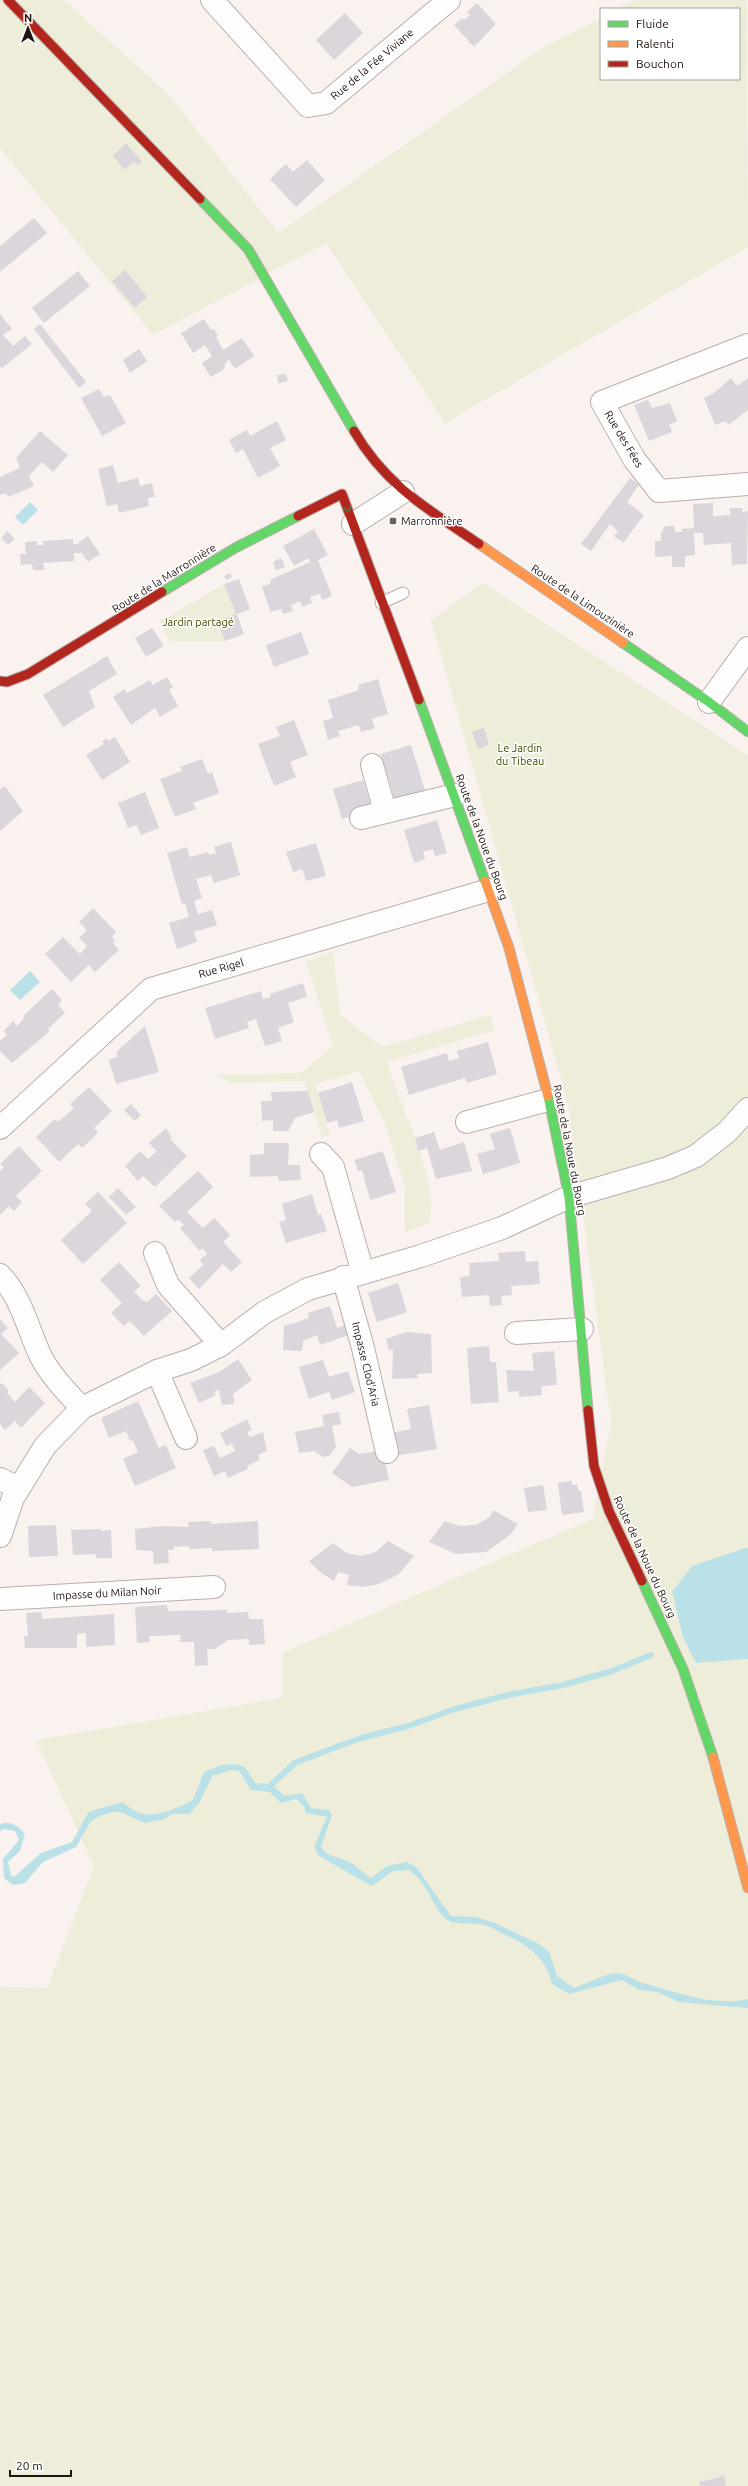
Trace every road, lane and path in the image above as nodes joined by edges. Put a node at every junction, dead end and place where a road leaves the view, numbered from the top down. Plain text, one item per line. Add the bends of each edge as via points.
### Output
1 (8, 0) edge
2 (212, 0) edge
3 (449, 0) edge
4 (748, 345) edge
5 (748, 484) edge
6 (403, 492) junction
7 (342, 494) joint
8 (353, 524) junction
9 (403, 593) dead end
10 (381, 603) junction
11 (748, 648) edge
12 (0, 681) edge
13 (710, 702) junction
14 (748, 732) edge
15 (372, 765) dead end
16 (455, 795) junction
17 (385, 811) junction
18 (361, 818) dead end
19 (489, 890) junction
20 (548, 1100) junction
21 (748, 1109) edge
22 (467, 1122) dead end
23 (0, 1128) edge
24 (321, 1154) dead end
25 (569, 1197) junction
26 (155, 1253) dead end
27 (0, 1275) edge
28 (353, 1275) junction
29 (582, 1329) junction
30 (516, 1333) dead end
31 (221, 1345) junction
32 (157, 1370) junction
33 (82, 1408) junction
34 (186, 1438) dead end
35 (387, 1452) dead end
36 (9, 1483) edge
37 (0, 1536) edge
38 (214, 1587) dead end
39 (0, 1599) edge
40 (748, 1888) edge

1 - 6 street, Route de la Limouzinière via 248,249 368,455
2 - 3 street, Rue de la Fée Viviane via 308,106 326,103
4 - 5 street, Rue des Fées via 602,402 634,459 659,491
6 - 8 street
6 - 13 street, Route de la Limouzinière
7 -> 8 street, Route de la Noue du Bourg
7 - 12 street, Route de la Marronnière via 236,548 28,674 7,682
8 - 10 street, Route de la Noue du Bourg
9 - 10 lane
10 - 16 street, Route de la Noue du Bourg
11 - 13 street
13 - 14 street, Route de la Limouzinière
15 - 17 street
16 - 17 street
16 - 19 street, Route de la Noue du Bourg
17 - 18 street
19 - 20 street, Route de la Noue du Bourg via 509,948
19 - 23 street, Rue Rigel via 152,989
20 - 22 street
20 - 25 street, Route de la Noue du Bourg
21 - 25 street via 727,1132 696,1156 668,1168
24 - 28 street, Impasse Clod'Aria via 333,1167
25 - 28 street via 502,1228
25 - 29 street, Route de la Noue du Bourg
26 - 31 street via 168,1285
27 - 33 street via 14,1292 42,1358
28 - 31 street via 308,1289 271,1309
28 - 35 street, Impasse Clod'Aria via 363,1348
29 - 30 street
29 - 40 street, Route de la Noue du Bourg via 594,1466 609,1511 683,1669 710,1744
31 - 32 street via 191,1360
32 - 33 street
32 - 34 street
33 - 36 street
36 - 37 street
38 - 39 street, Impasse du Milan Noir

